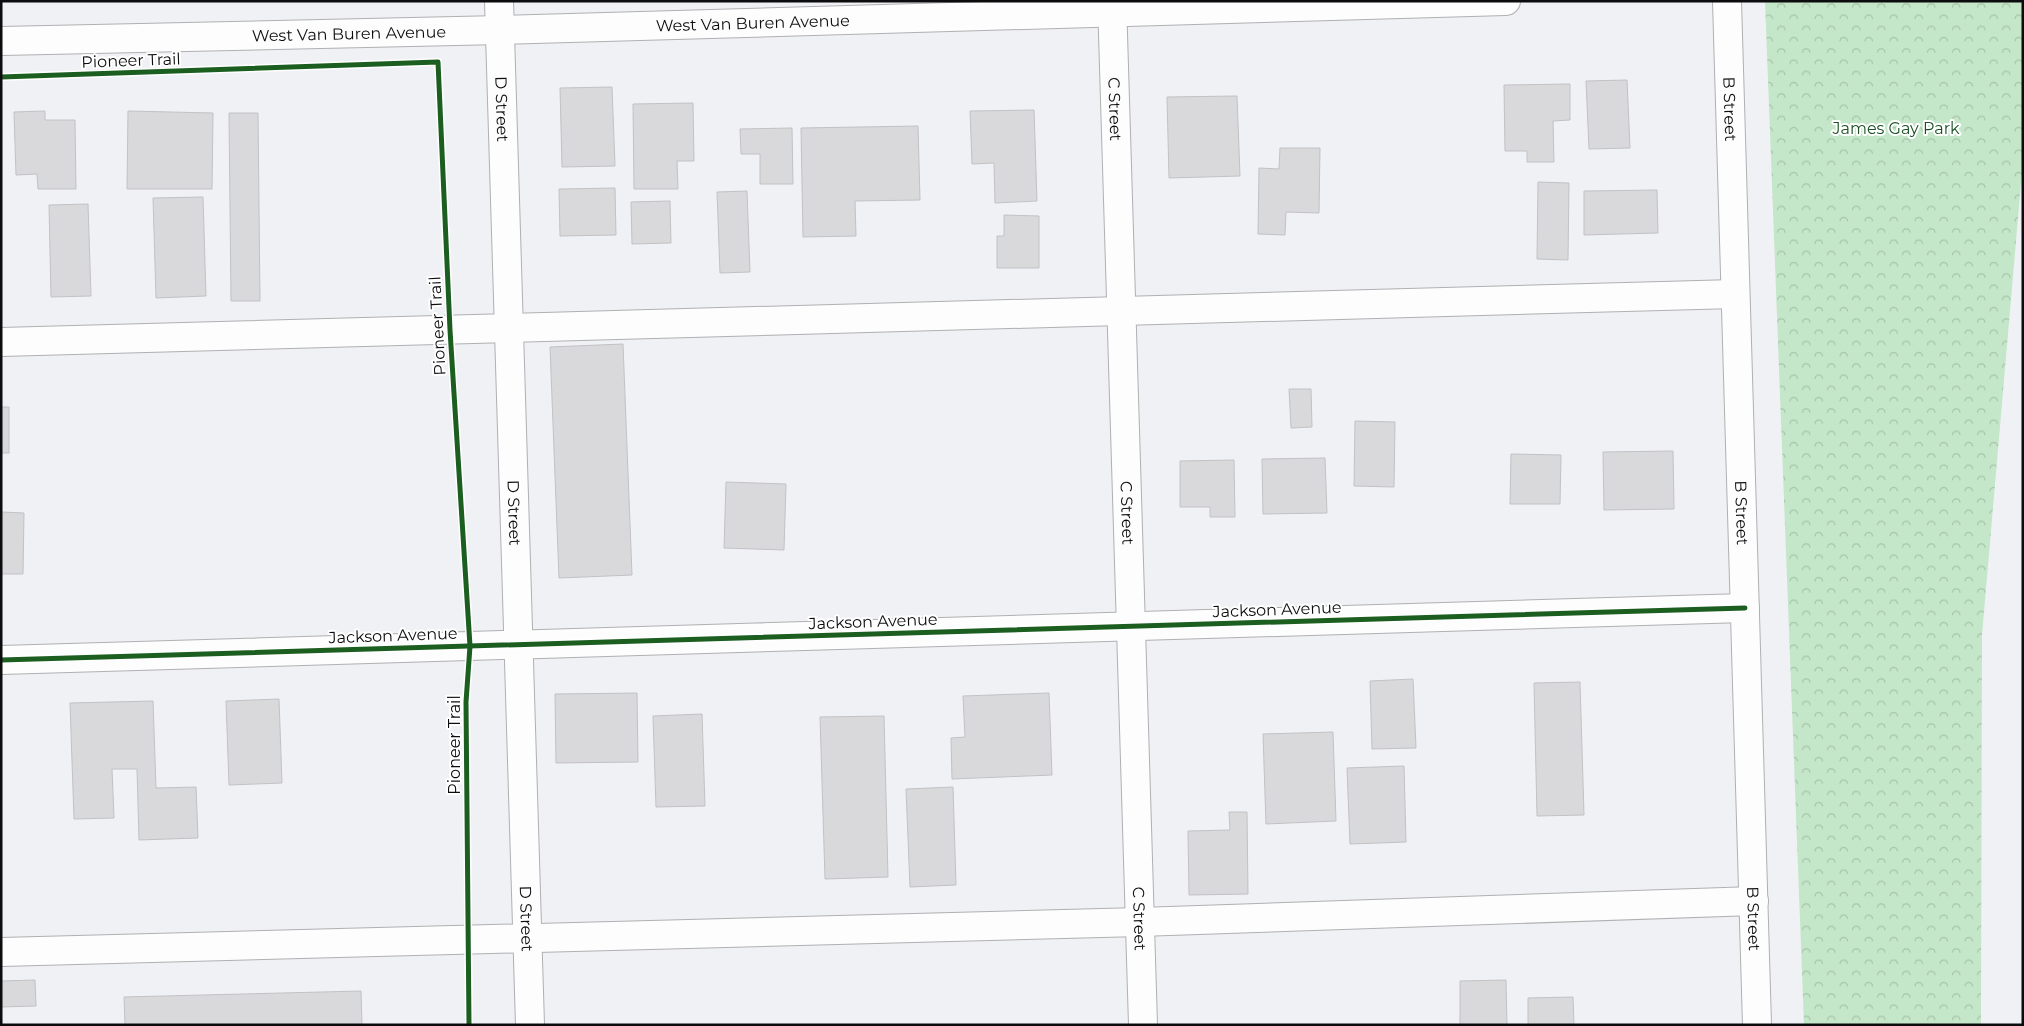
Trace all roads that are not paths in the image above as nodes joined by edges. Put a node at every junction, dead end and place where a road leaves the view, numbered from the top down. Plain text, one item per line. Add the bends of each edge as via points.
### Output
1 (499, 1) edge
2 (1506, 1) edge
3 (1727, 1) edge
4 (1112, 7) edge
5 (500, 30) junction
6 (1, 42) edge
7 (1735, 294) junction
8 (1121, 311) junction
9 (509, 328) junction
10 (1, 342) edge
11 (1745, 608) junction
12 (1131, 626) junction
13 (519, 644) junction
14 (1, 660) edge
15 (1754, 901) junction
16 (1140, 922) junction
17 (527, 937) junction
18 (1, 952) edge
19 (530, 1025) edge
20 (1143, 1025) edge
21 (1757, 1025) edge

1 - 5 street, D Street
2 - 4 street, West Van Buren Avenue
3 - 7 street, B Street
4 - 5 street, West Van Buren Avenue
4 - 8 street, C Street
5 - 6 street, West Van Buren Avenue
5 - 9 street, D Street
7 - 8 street
7 - 11 street, B Street
8 - 9 street
8 - 12 street, C Street
9 - 10 street
9 - 13 street, D Street
11 - 12 street, Jackson Avenue
11 - 15 street, B Street
12 - 13 street, Jackson Avenue
12 - 16 street, C Street
13 - 14 street, Jackson Avenue
13 - 17 street, D Street
15 - 16 street
15 - 21 street, B Street
16 - 17 street
16 - 20 street, C Street
17 - 18 street
17 - 19 street, D Street

